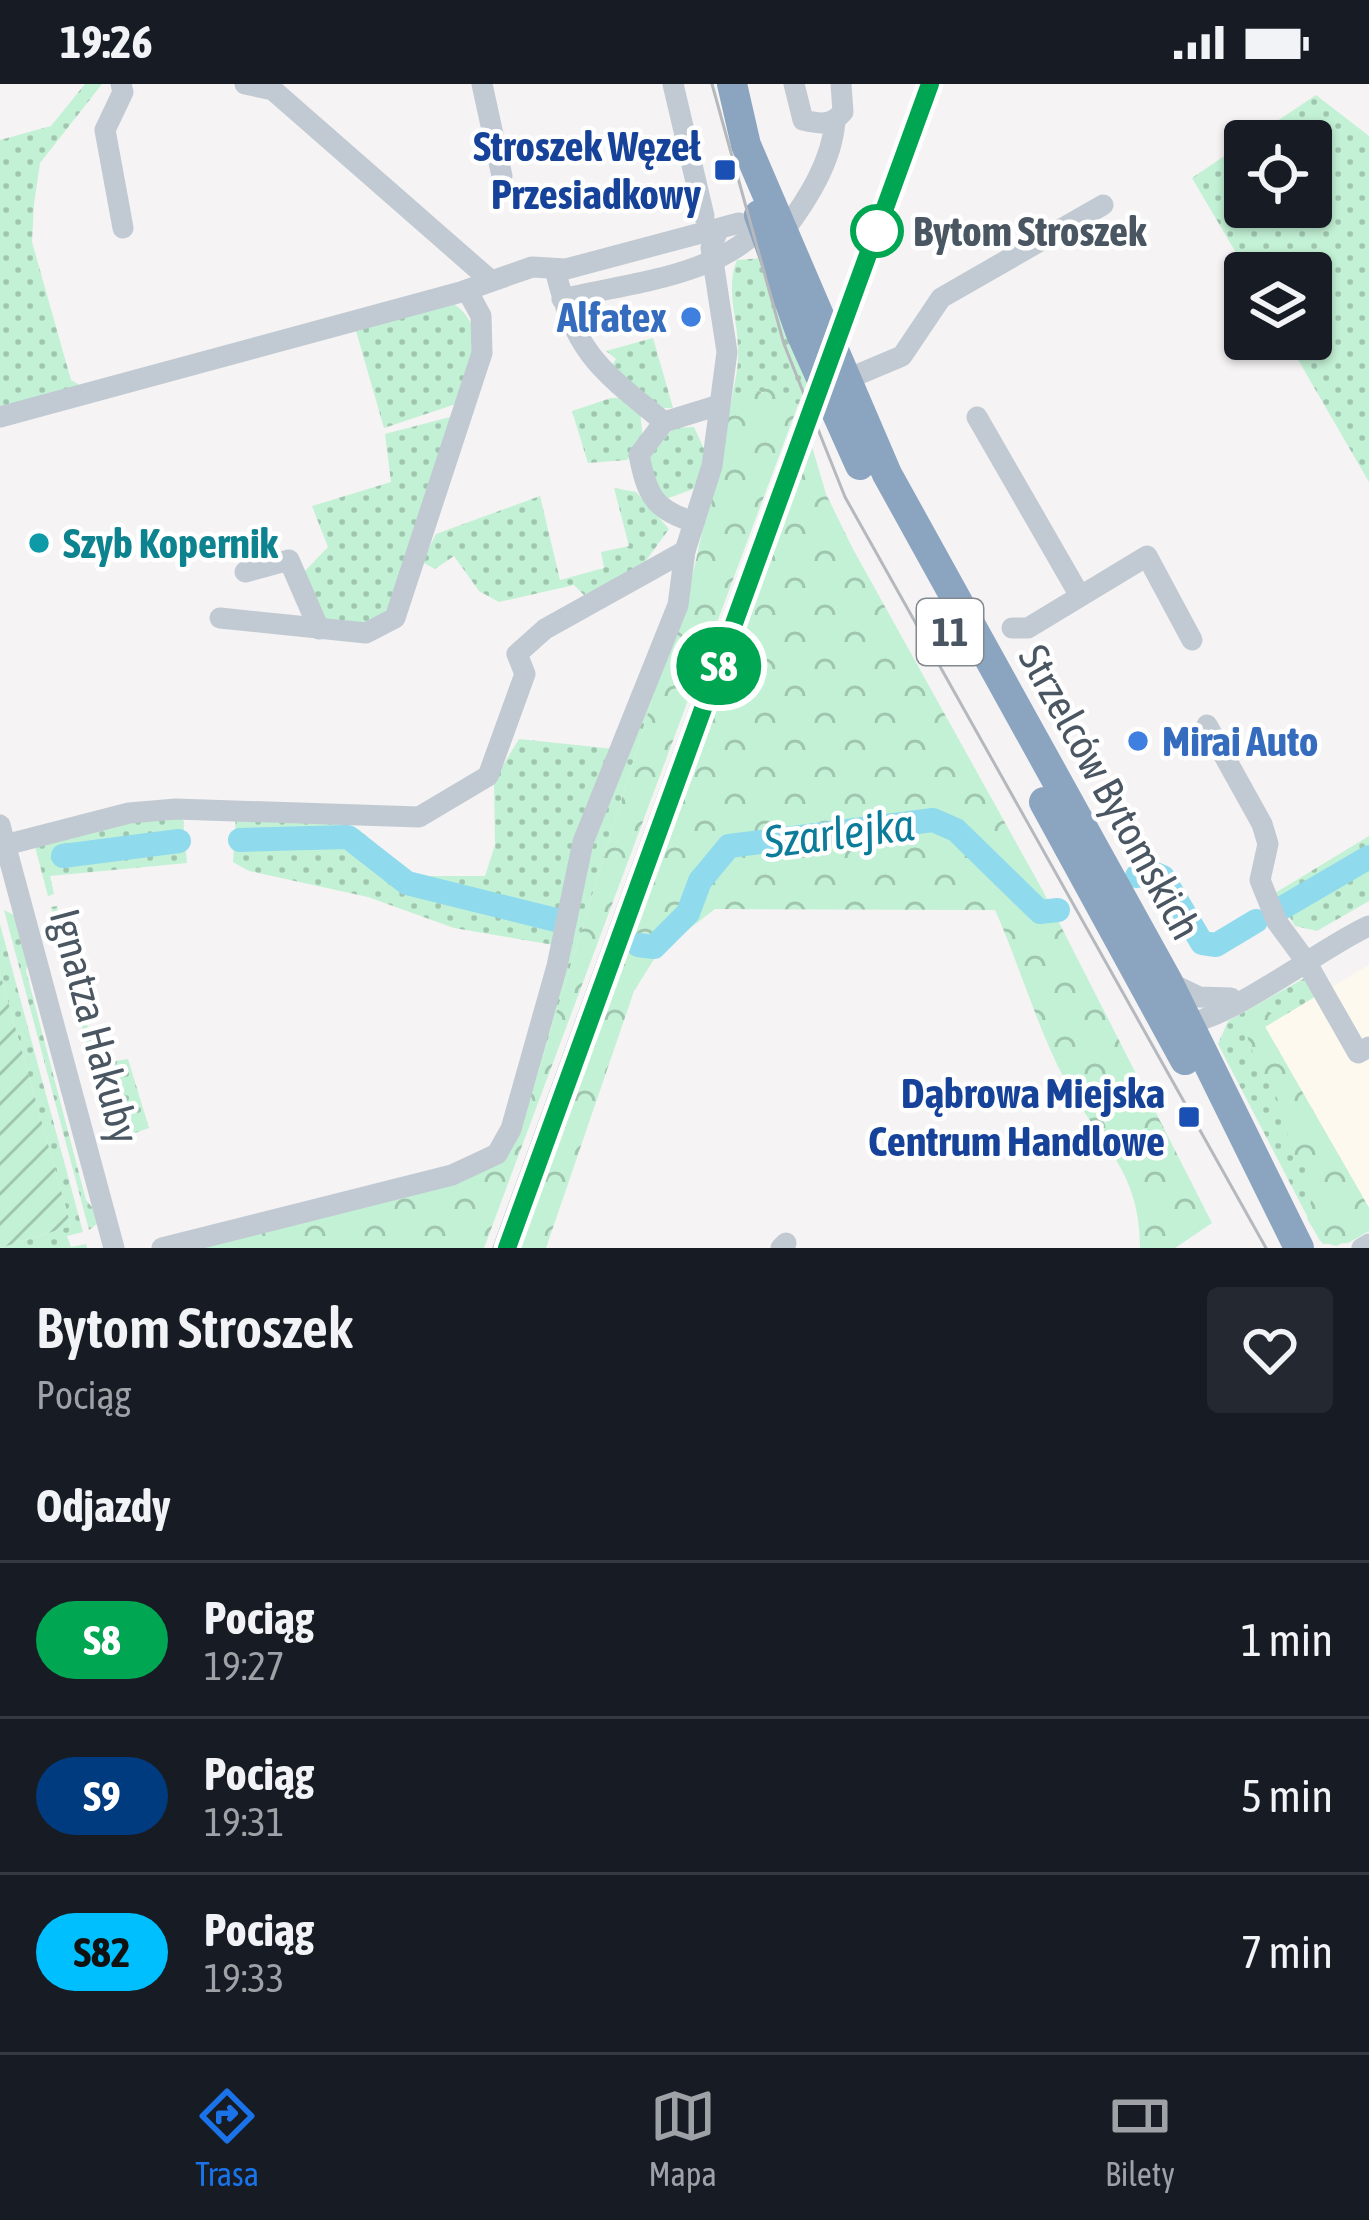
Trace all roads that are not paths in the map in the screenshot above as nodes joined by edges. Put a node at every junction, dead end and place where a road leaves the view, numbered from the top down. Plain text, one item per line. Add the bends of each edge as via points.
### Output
1 (121, 84) edge
2 (245, 84) edge
3 (482, 84) edge
4 (673, 84) edge
5 (732, 84) edge
6 (794, 84) edge
7 (841, 84) edge
8 (835, 121) junction
9 (502, 176) dead end
10 (1103, 205) dead end
11 (754, 227) junction
12 (123, 228) dead end
13 (712, 261) junction
14 (555, 269) junction
15 (490, 280) junction
16 (467, 290) junction
17 (562, 299) junction
18 (845, 380) junction
19 (719, 404) junction
20 (0, 417) edge
21 (977, 417) dead end
22 (664, 422) junction
23 (694, 522) junction
24 (685, 551) junction
25 (245, 572) dead end
26 (1080, 596) junction
27 (220, 617) dead end
28 (1012, 628) dead end
29 (319, 629) junction
30 (1192, 640) dead end
31 (1207, 725) dead end
32 (3, 835) edge
33 (1364, 926) edge
34 (1305, 960) junction
35 (1271, 980) junction
36 (1161, 992) junction
37 (1231, 998) junction
38 (1203, 1021) junction
39 (1369, 1047) edge
40 (1198, 1064) junction
41 (1295, 1244) edge
42 (114, 1248) edge
43 (162, 1248) edge

1 - 12 street via 105,130
2 - 15 street via 273,90
3 - 9 street
4 - 11 street, Strzelców Bytomskich
5 - 11 highway, 11
6 - 8 street via 803,120
7 - 8 street via 843,112
8 - 11 street via 807,197
10 - 18 street via 940,298 902,356
11 - 13 street
11 - 14 street
11 - 18 highway, Strzelców Bytomskich / 11
11 - 36 highway, 11 via 881,507
13 - 17 street
13 - 19 street via 727,352
14 - 15 street
14 - 17 street
15 - 16 street
16 - 20 street
16 - 29 street via 481,316 482,353 395,618 366,633
17 - 22 street via 584,351
18 - 36 highway, Strzelców Bytomskich / 11 via 896,492
19 - 22 street
19 - 23 street via 712,466
21 - 26 street
22 - 23 street via 639,455 646,495
23 - 24 street
24 - 32 street via 545,629 517,654 525,674 488,776 419,817 176,809
24 - 43 street via 679,604 583,842 536,1046 497,1154 409,1187
25 - 29 street via 290,560
26 - 28 street via 1028,628
26 - 30 street via 1147,556
27 - 29 street
31 - 34 street via 1262,824 1268,844 1261,880 1277,922
32 - 42 street, Ignatza Hakuby
33 - 34 street
34 - 35 street
34 - 39 street via 1358,1053
35 - 37 street
35 - 38 street
36 - 37 street
36 - 38 highway, Strzelców Bytomskich / 11
36 - 40 highway, Strzelców Bytomskich / 11
37 - 38 street
38 - 40 highway, Strzelców Bytomskich / 11
40 - 41 highway, Strzelców Bytomskich / 11

